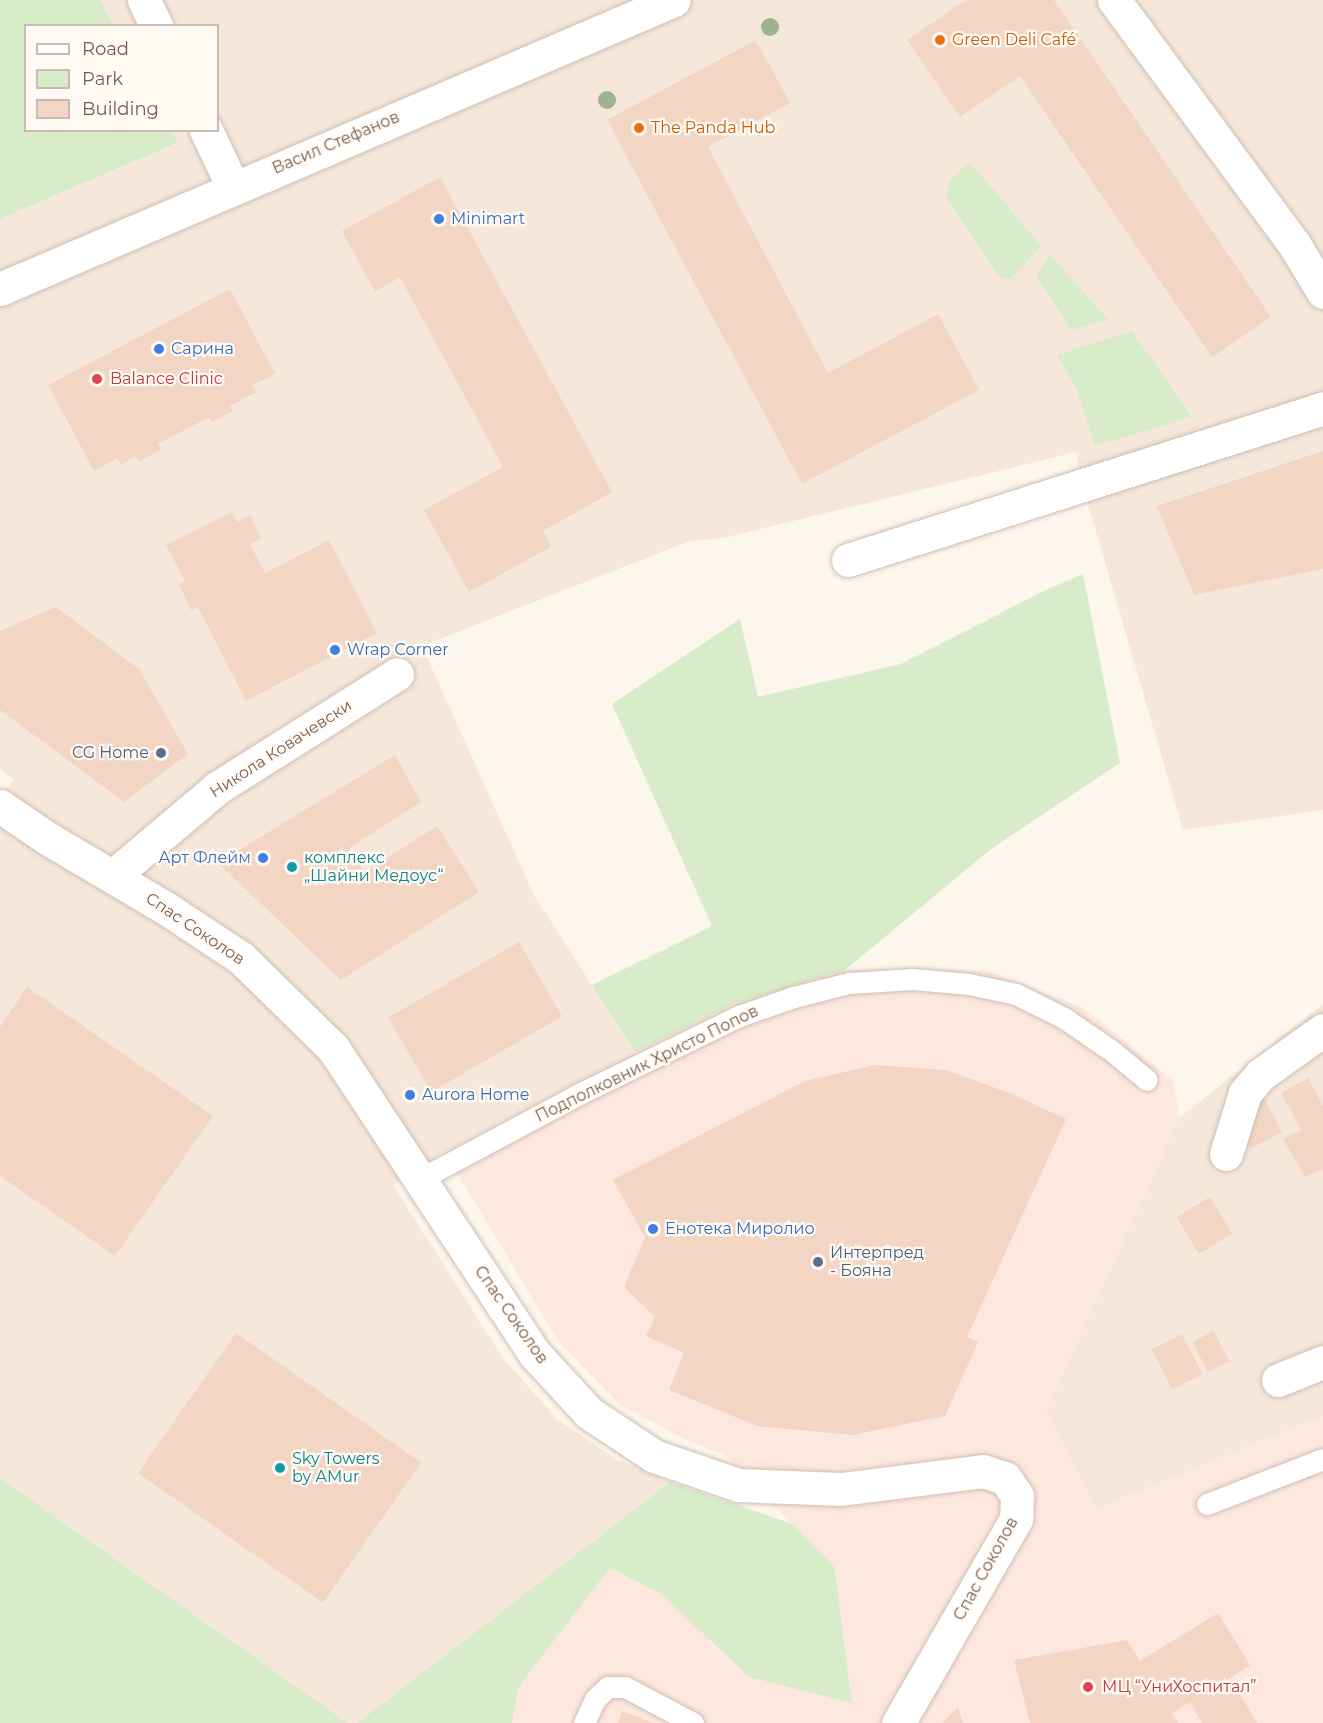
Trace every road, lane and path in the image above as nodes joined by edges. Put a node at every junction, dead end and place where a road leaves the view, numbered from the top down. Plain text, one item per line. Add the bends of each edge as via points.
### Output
1 (144, 0) edge
2 (674, 0) edge
3 (1114, 0) edge
4 (155, 24) edge
5 (207, 132) edge
6 (233, 187) junction
7 (0, 289) edge
8 (1323, 292) edge
9 (1323, 408) edge
10 (848, 560) dead end
11 (397, 674) dead end
12 (0, 806) edge
13 (113, 876) junction
14 (1323, 1030) edge
15 (1147, 1080) dead end
16 (1226, 1154) dead end
17 (420, 1179) junction
18 (1323, 1362) edge
19 (1278, 1380) dead end
20 (1323, 1459) edge
21 (1207, 1504) dead end
22 (584, 1723) edge
23 (693, 1723) edge
24 (898, 1723) edge

1 - 4 street
2 - 6 street, Васил Стефанов
3 - 8 street via 1294,244
5 - 6 street
6 - 7 street, Васил Стефанов
9 - 10 street
11 - 13 street, Никола Ковачевски via 217,788
12 - 13 street, Спас Соколов
13 - 17 street, Спас Соколов via 242,958 333,1048
14 - 16 street via 1260,1075 1245,1093
15 - 17 lane, Подполковник Христо Попов via 1064,1018 1016,994 969,984 913,979 849,983 739,1016 579,1094
17 - 24 street, Спас Соколов via 534,1353 589,1413 654,1456 738,1485 842,1489 983,1471 1005,1478 1017,1496 1016,1519
18 - 19 street
20 - 21 lane
22 - 23 lane via 596,1699 608,1687 625,1688

